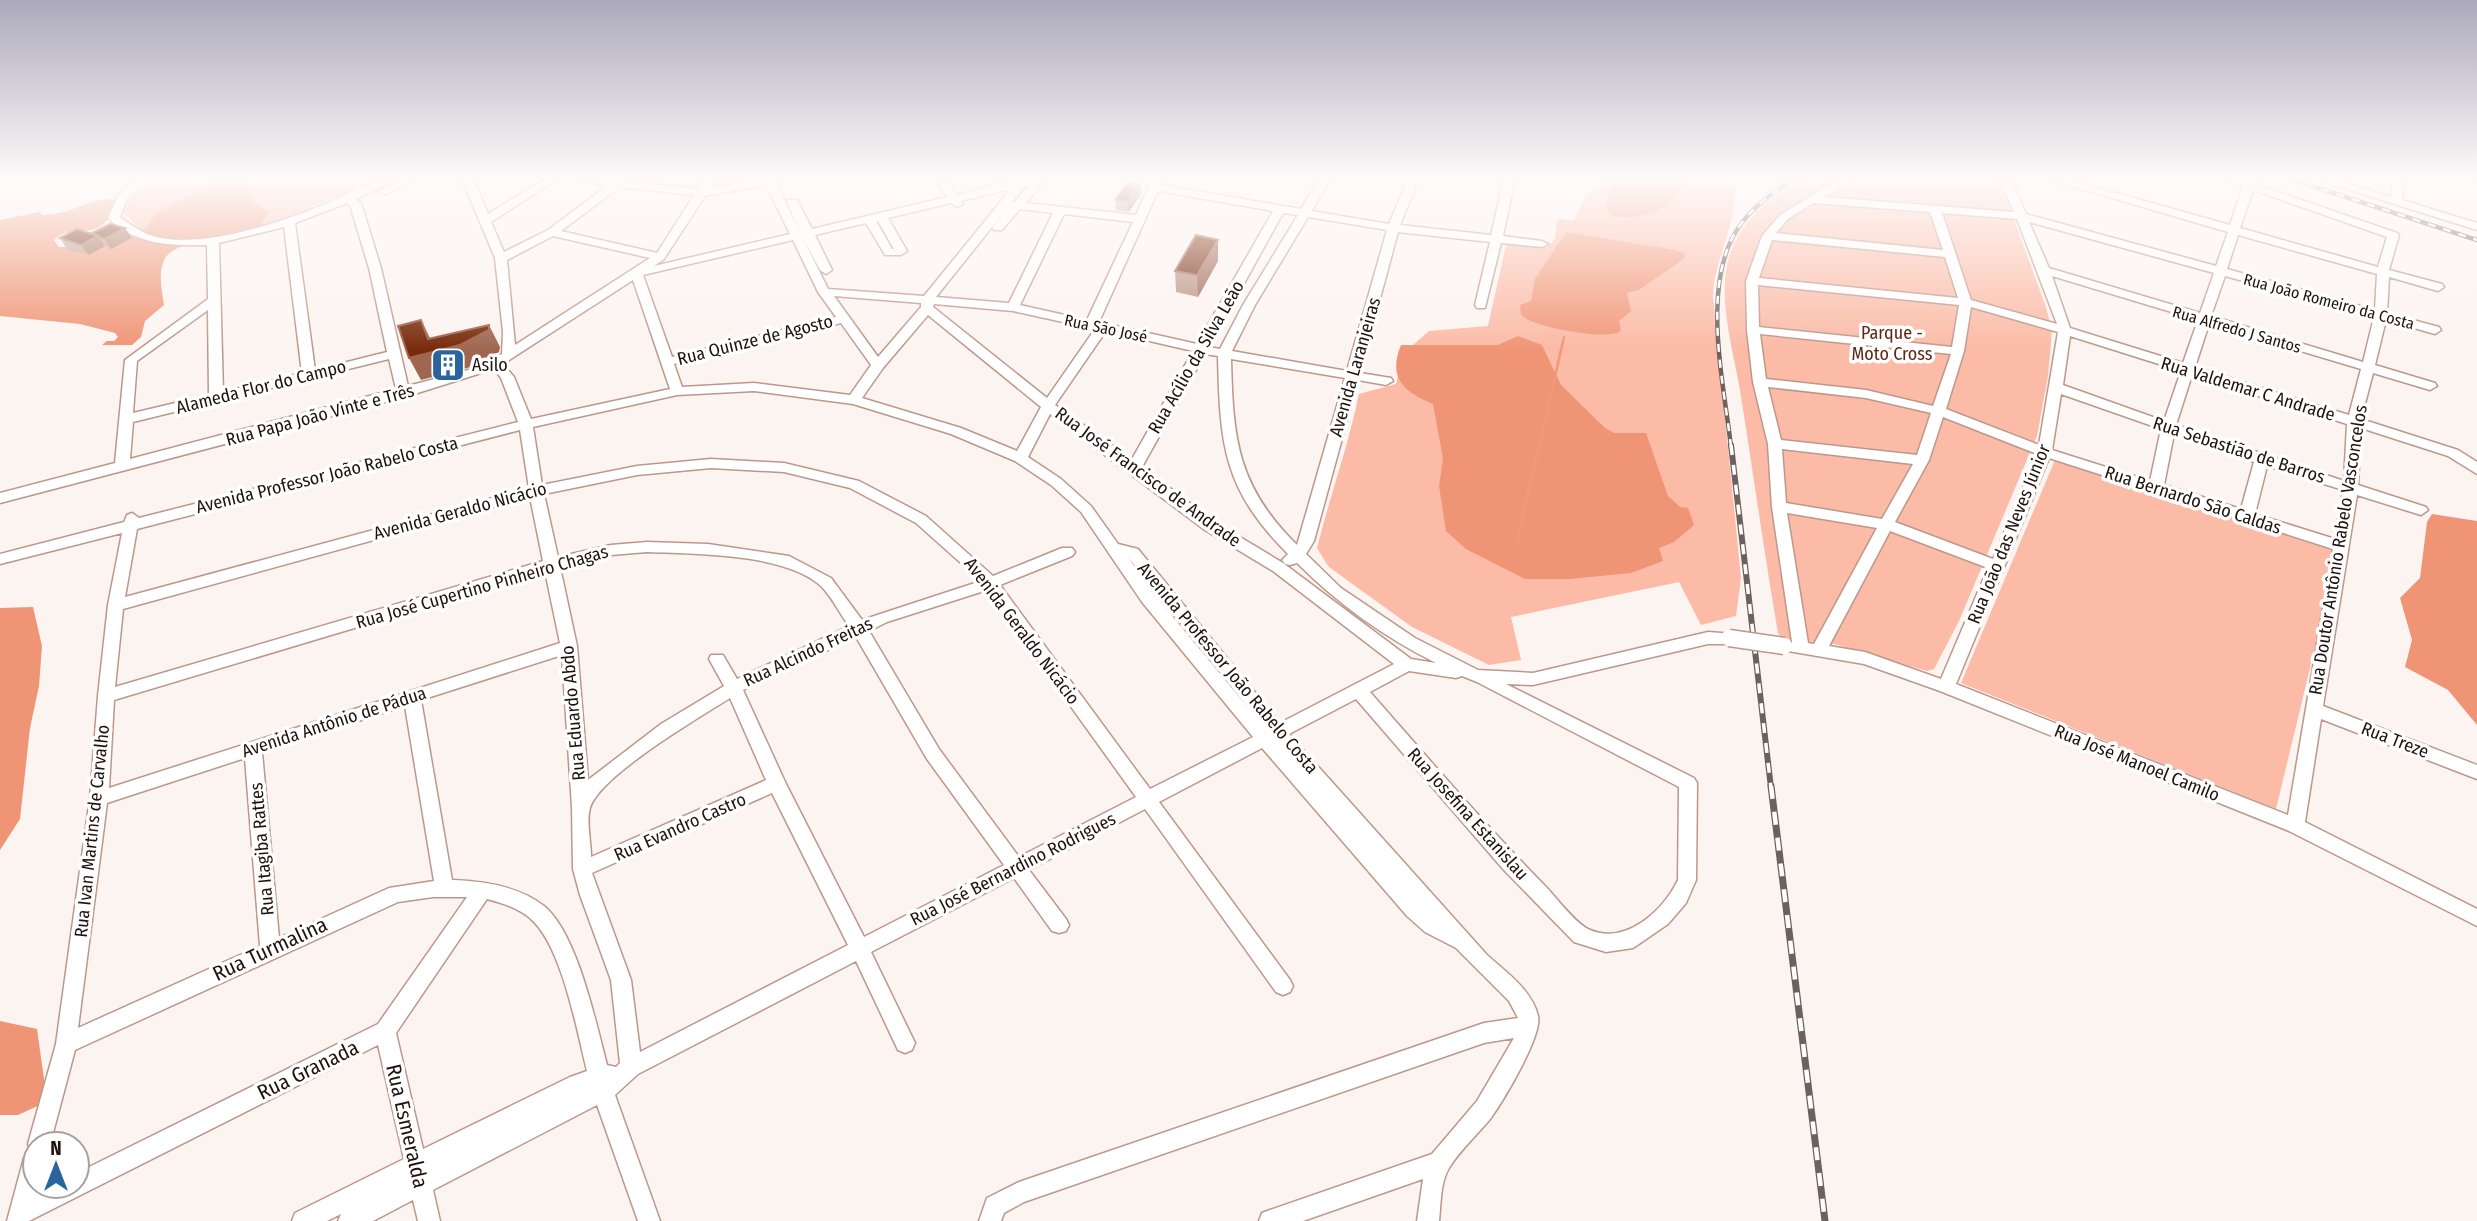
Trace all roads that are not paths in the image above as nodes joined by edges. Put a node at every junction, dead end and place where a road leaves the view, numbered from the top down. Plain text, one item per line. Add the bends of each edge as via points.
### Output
1 (140, 236) edge
2 (238, 236) edge
3 (291, 236) edge
4 (364, 236) edge
5 (491, 236) edge
6 (544, 236) edge
7 (569, 236) edge
8 (674, 236) edge
9 (810, 236) edge
10 (985, 236) edge
11 (1047, 236) edge
12 (1132, 236) edge
13 (1264, 236) edge
14 (1291, 236) edge
15 (1391, 236) edge
16 (1477, 236) edge
17 (1768, 236) joint
18 (1943, 236) edge
19 (2029, 236) edge
20 (2094, 236) edge
21 (2233, 236) edge
22 (2257, 236) edge
23 (2393, 236) edge
24 (806, 237) junction
25 (1498, 238) junction
26 (213, 243) junction
27 (1542, 244) dead end
28 (1949, 254) junction
29 (660, 257) junction
30 (501, 258) junction
31 (2044, 270) junction
32 (2383, 270) junction
33 (2220, 272) junction
34 (637, 274) junction
35 (1752, 281) junction
36 (2438, 287) dead end
37 (830, 293) junction
38 (216, 299) junction
39 (1966, 302) junction
40 (930, 303) junction
41 (1481, 305) dead end
42 (1013, 307) junction
43 (2381, 314) junction
44 (843, 319) junction
45 (2202, 320) junction
46 (1097, 326) junction
47 (1753, 330) junction
48 (2065, 330) junction
49 (2435, 330) dead end
50 (509, 332) junction
51 (528, 341) junction
52 (1200, 349) junction
53 (1958, 351) junction
54 (396, 354) junction
55 (1224, 354) junction
56 (502, 358) junction
57 (667, 362) junction
58 (878, 365) junction
59 (2368, 368) junction
60 (2187, 370) junction
61 (1355, 374) junction
62 (309, 376) junction
63 (1386, 381) dead end
64 (1760, 382) junction
65 (2430, 386) dead end
66 (2058, 388) junction
67 (677, 391) junction
68 (403, 393) junction
69 (216, 398) junction
70 (854, 400) junction
71 (1048, 406) junction
72 (1939, 411) junction
73 (127, 419) junction
74 (525, 420) junction
75 (2354, 422) junction
76 (2168, 428) junction
77 (1775, 444) junction
78 (2045, 452) junction
79 (1020, 458) junction
80 (1922, 460) junction
81 (2262, 460) junction
82 (122, 467) junction
83 (1134, 467) junction
84 (2477, 469) edge
85 (2351, 486) junction
86 (2156, 488) junction
87 (536, 490) junction
88 (0, 498) edge
89 (1779, 507) junction
90 (2421, 510) dead end
91 (2246, 518) junction
92 (132, 520) junction
93 (1888, 525) junction
94 (32, 546) junction
95 (2340, 546) junction
96 (0, 550) edge
97 (1067, 552) dead end
98 (1298, 555) junction
99 (0, 559) edge
100 (551, 564) junction
101 (1278, 566) junction
102 (1997, 566) junction
103 (989, 584) junction
104 (116, 605) junction
105 (859, 628) junction
106 (1409, 642) junction
107 (569, 646) junction
108 (1802, 648) junction
109 (717, 659) dead end
110 (1407, 665) junction
111 (1476, 676) junction
112 (735, 687) junction
113 (1946, 687) junction
114 (1359, 690) junction
115 (106, 696) junction
116 (412, 697) junction
117 (2314, 709) junction
118 (1271, 736) junction
119 (253, 748) junction
120 (2477, 772) edge
121 (777, 783) junction
122 (99, 798) junction
123 (1147, 800) junction
124 (581, 807) junction
125 (2295, 826) junction
126 (582, 869) junction
127 (1015, 869) junction
128 (444, 886) junction
129 (483, 889) junction
130 (2477, 918) edge
131 (1059, 925) dead end
132 (862, 947) junction
133 (270, 949) junction
134 (1283, 986) dead end
135 (1528, 1026) junction
136 (385, 1031) junction
137 (905, 1043) dead end
138 (66, 1044) junction
139 (613, 1077) junction
140 (43, 1130) edge
141 (1440, 1163) junction
142 (418, 1174) junction
143 (91, 1178) edge
144 (24, 1200) edge
145 (49, 1200) edge
146 (19, 1217) edge
147 (303, 1221) edge
148 (349, 1221) edge
149 (429, 1221) edge
150 (649, 1221) edge
151 (990, 1221) edge
152 (1270, 1221) edge
153 (1428, 1221) edge

1 - 26 street
2 - 26 street
3 - 62 street
4 - 54 street
5 - 30 street
6 - 30 street
7 - 29 street
8 - 29 street, Rua Papa João Vinte e Três
9 - 24 street
10 - 40 street
11 - 42 street
12 - 46 street
13 - 52 street, Rua Acílio da Silva Leão
14 - 55 street
15 - 61 street, Avenida Laranjeiras
16 - 25 street
17 - 28 street
17 - 35 street
18 - 28 street
19 - 31 street, Rua João das Neves Júnior
20 - 33 street, Rua João Romeiro da Costa
21 - 33 street
22 - 32 street
23 - 32 street, Rua Doutor Antônio Rabelo Vasconcelos
24 - 34 street via 652,275
24 - 37 street
25 - 27 street
25 - 41 street
26 - 38 street
28 - 39 street
29 - 34 street, Rua Papa João Vinte e Três
30 - 50 street
31 - 45 street, Rua Alfredo J Santos
31 - 48 street, Rua João das Neves Júnior
32 - 36 street
32 - 43 street, Rua Doutor Antônio Rabelo Vasconcelos
33 - 43 street, Rua João Romeiro da Costa
33 - 45 street
34 - 51 street, Rua Papa João Vinte e Três
34 - 57 street
35 - 39 street, Rua Valdemar C Andrade
35 - 47 street
37 - 40 street, Rua São José
37 - 44 street
38 - 69 street
38 - 73 street via 131,360
39 - 48 street, Rua Valdemar C Andrade
39 - 53 street
40 - 42 street, Rua São José
40 - 58 street
40 - 71 street, Rua José Francisco de Andrade
42 - 46 street, Rua São José
43 - 49 street, Rua João Romeiro da Costa
43 - 59 street, Rua Doutor Antônio Rabelo Vasconcelos
44 - 57 street, Rua Quinze de Agosto
44 - 58 street
45 - 59 street, Rua Alfredo J Santos
45 - 60 street
46 - 52 street, Rua São José
46 - 71 street
47 - 53 street
47 - 64 street
48 - 60 street, Rua Valdemar C Andrade
48 - 66 street, Rua João das Neves Júnior
50 - 51 street
50 - 56 street
51 - 56 street, Rua Papa João Vinte e Três
52 - 55 street, Rua São José
52 - 83 street, Rua Acílio da Silva Leão
53 - 72 street
54 - 62 street, Alameda Flor do Campo
54 - 68 street
55 - 61 street, Rua São José
55 - 98 street via 1226,422 1233,459 1255,507
56 - 68 street, Rua Papa João Vinte e Três via 477,372
56 - 74 street, Rua Eduardo Abdo
57 - 67 street
58 - 70 street
59 - 65 street, Rua Alfredo J Santos
59 - 75 street, Rua Doutor Antônio Rabelo Vasconcelos
60 - 75 street, Rua Valdemar C Andrade
60 - 76 street
61 - 63 street, Rua São José
61 - 98 street, Avenida Laranjeiras via 1307,541
62 - 69 street, Alameda Flor do Campo
64 - 72 street, Rua Bernardo São Caldas via 1866,394
64 - 77 street
66 - 76 street, Rua Sebastião de Barros
66 - 78 street, Rua João das Neves Júnior
67 - 70 street, Avenida Professor João Rabelo Costa via 754,387
67 - 74 street, Avenida Professor João Rabelo Costa
68 - 82 street, Rua Papa João Vinte e Três
69 - 73 street, Alameda Flor do Campo
70 - 79 street, Avenida Professor João Rabelo Costa via 956,431
71 - 79 street
71 - 83 street, Rua José Francisco de Andrade
72 - 78 street, Rua Bernardo São Caldas
72 - 80 street
73 - 82 street
74 - 87 street, Rua Eduardo Abdo
74 - 92 street, Avenida Professor João Rabelo Costa
75 - 84 street, Rua Valdemar C Andrade via 2453,453
75 - 85 street, Rua Doutor Antônio Rabelo Vasconcelos
76 - 81 street, Rua Sebastião de Barros
76 - 86 street
77 - 80 street
77 - 89 street
78 - 86 street, Rua Bernardo São Caldas
78 - 102 street, Rua João das Neves Júnior
79 - 118 street, Avenida Professor João Rabelo Costa via 1086,509
80 - 93 street
81 - 85 street, Rua Sebastião de Barros
81 - 91 street
82 - 88 street, Rua Papa João Vinte e Três
83 - 101 street, Rua José Francisco de Andrade via 1210,526
85 - 90 street, Rua Sebastião de Barros
85 - 95 street, Rua Doutor Antônio Rabelo Vasconcelos
86 - 91 street, Rua Bernardo São Caldas
87 - 100 street, Rua Eduardo Abdo
87 - 103 street, Avenida Geraldo Nicácio via 596,475 719,461 816,473 859,484 909,510 958,546
87 - 104 street, Avenida Geraldo Nicácio
89 - 93 street
89 - 108 street
91 - 95 street, Rua Bernardo São Caldas
92 - 94 street, Avenida Professor João Rabelo Costa
92 - 104 street, Rua Ivan Martins de Carvalho
93 - 102 street
93 - 108 street
94 - 96 street, Avenida Professor João Rabelo Costa
94 - 99 street, Avenida Professor João Rabelo Costa
95 - 117 street, Rua Doutor Antônio Rabelo Vasconcelos
97 - 103 street, Rua Alcindo Freitas
98 - 101 street
98 - 106 street via 1336,592
100 - 105 street, Rua José Cupertino Pinheiro Chagas via 647,547 708,549 789,561 826,582
100 - 107 street, Rua Eduardo Abdo
100 - 115 street, Rua José Cupertino Pinheiro Chagas
101 - 110 street, Rua José Francisco de Andrade
102 - 113 street, Rua João das Neves Júnior
103 - 105 street, Rua Alcindo Freitas
103 - 123 street, Avenida Geraldo Nicácio
104 - 115 street, Rua Ivan Martins de Carvalho
105 - 112 street, Rua Alcindo Freitas
105 - 127 street, Rua José Cupertino Pinheiro Chagas via 933,754
106 - 110 street
106 - 111 street
107 - 116 street, Avenida Antônio de Pádua
107 - 124 street, Rua Eduardo Abdo
108 - 111 street, Rua José Manoel Camilo, bridge via 1729,638 1698,640 1533,680
108 - 113 street, Rua José Manoel Camilo via 1865,658
109 - 112 street
110 - 111 street
110 - 114 street, Rua José Bernardino Rodrigues
111 - 114 street, Rua Josefina Estanislau via 1682,778 1690,791 1687,880 1661,918 1633,939 1606,943 1581,936 1510,863
112 - 121 street
112 - 124 street, Rua Alcindo Freitas via 667,729 596,782
113 - 125 street, Rua José Manoel Camilo
114 - 118 street, Rua José Bernardino Rodrigues
115 - 122 street, Rua Ivan Martins de Carvalho
116 - 119 street, Avenida Antônio de Pádua
116 - 128 street
117 - 120 street, Rua Treze
117 - 125 street, Rua Doutor Antônio Rabelo Vasconcelos
118 - 123 street, Rua José Bernardino Rodrigues
118 - 135 street, Avenida Professor João Rabelo Costa via 1383,860 1414,910 1432,926 1467,944 1516,994 1528,1015
119 - 122 street, Avenida Antônio de Pádua
119 - 133 street, Rua Itagiba Rattes
121 - 126 street, Rua Evandro Castro
121 - 132 street
122 - 138 street, Rua Ivan Martins de Carvalho
123 - 127 street, Rua José Bernardino Rodrigues
123 - 134 street, Avenida Geraldo Nicácio
124 - 126 street, Rua Eduardo Abdo
125 - 130 street, Rua José Manoel Camilo
126 - 139 street, Rua Eduardo Abdo via 621,980
127 - 131 street, Rua José Cupertino Pinheiro Chagas
127 - 132 street, Rua José Bernardino Rodrigues
128 - 129 street, Rua Turmalina
128 - 133 street, Rua Turmalina via 396,894
129 - 136 street, Rua Granada
129 - 139 street, Rua Turmalina via 517,900 552,928
132 - 137 street
132 - 139 street, Rua José Bernardino Rodrigues
133 - 138 street, Rua Turmalina
135 - 141 street via 1517,1056 1485,1108
135 - 151 street via 1484,1033 1019,1193 995,1206
136 - 142 street, Rua Esmeralda
136 - 143 street, Rua Granada
138 - 140 street, Rua Ivan Martins de Carvalho
139 - 142 street, Rua José Bernardino Rodrigues
139 - 150 street
141 - 152 street
141 - 153 street
142 - 147 street
142 - 148 street
142 - 149 street, Rua Esmeralda
144 - 146 street
145 - 146 street, Rua Granada

